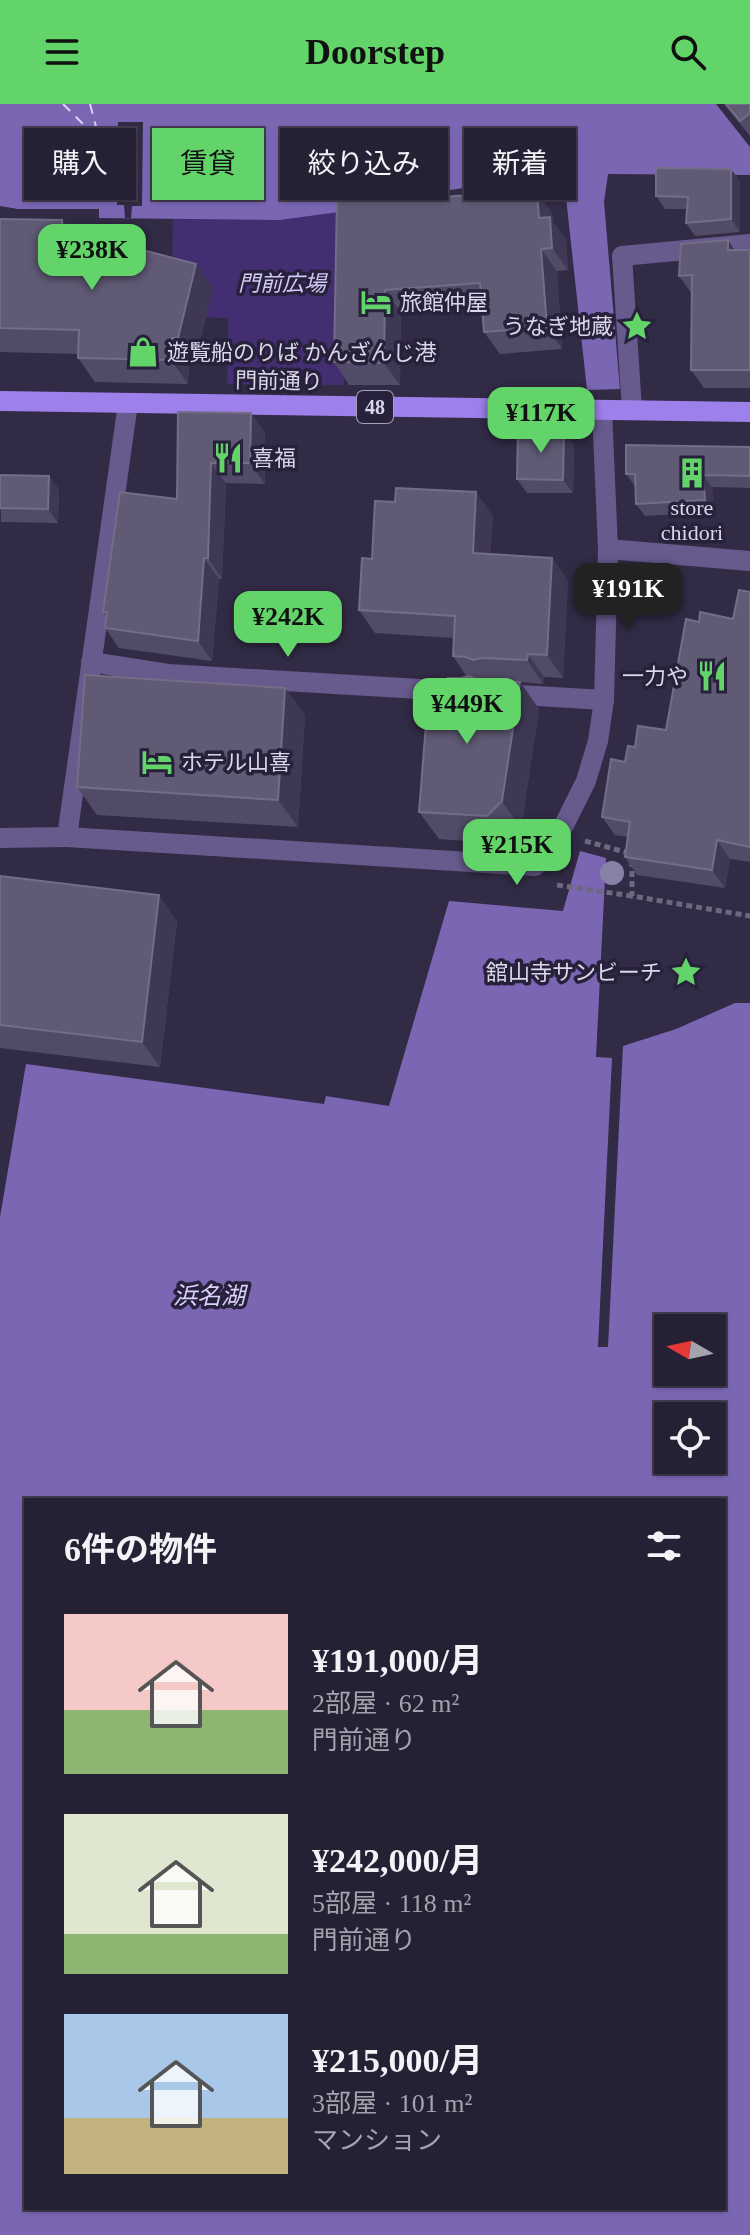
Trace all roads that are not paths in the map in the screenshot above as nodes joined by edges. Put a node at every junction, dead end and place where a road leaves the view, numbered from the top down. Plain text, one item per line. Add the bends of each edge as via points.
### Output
1 (750, 244) edge
2 (0, 401) edge
3 (128, 403) junction
4 (602, 410) junction
5 (632, 410) junction
6 (750, 412) edge
7 (608, 549) junction
8 (750, 561) edge
9 (91, 662) junction
10 (467, 692) edge
11 (496, 694) edge
12 (604, 700) junction
13 (67, 837) junction
14 (0, 838) edge

1 - 5 street via 622,256
2 - 3 main road, 門前通り / 48
3 - 4 main road, 門前通り / 48
3 - 9 street
4 - 5 main road, 門前通り / 48
4 - 7 street
5 - 6 main road, 門前通り / 48
7 - 8 street
7 - 12 street
9 - 10 street via 168,674
9 - 13 street
11 - 12 street
12 - 13 street via 586,781 559,835 535,866
13 - 14 street

